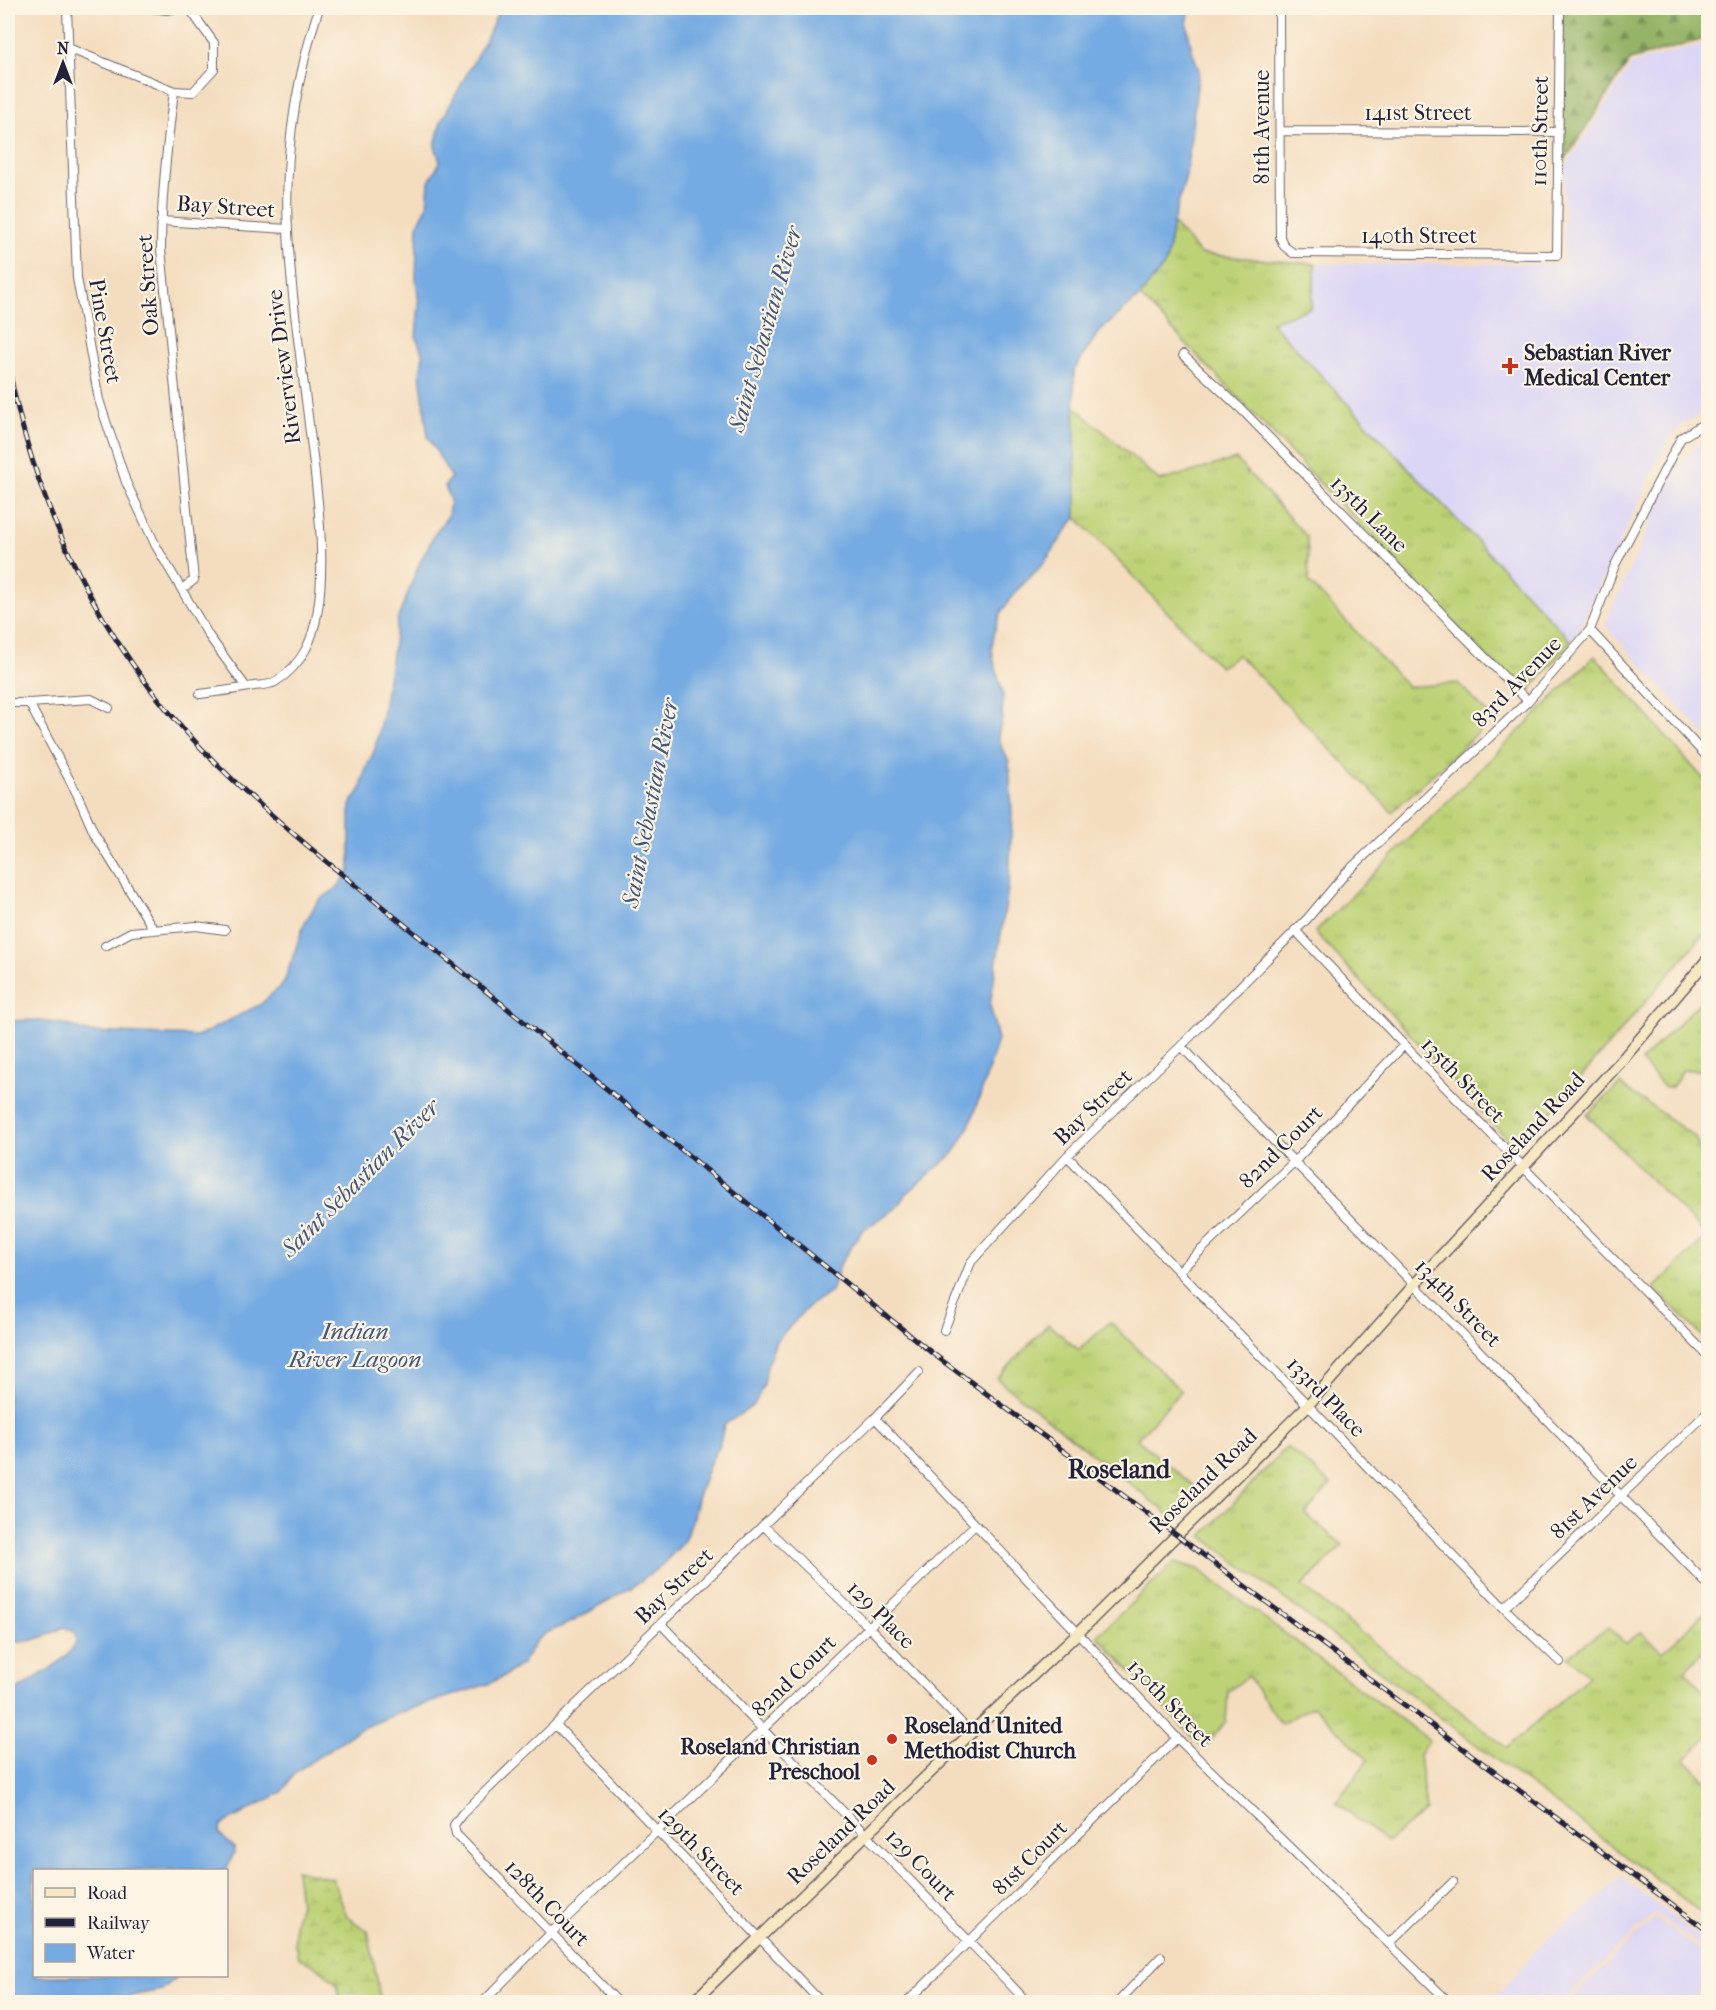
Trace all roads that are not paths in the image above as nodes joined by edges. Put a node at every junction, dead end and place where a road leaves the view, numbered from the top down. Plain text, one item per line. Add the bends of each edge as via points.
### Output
1 (67, 8) edge
2 (151, 8) edge
3 (178, 8) edge
4 (189, 8) edge
5 (319, 8) edge
6 (1281, 8) edge
7 (1560, 8) edge
8 (68, 48) junction
9 (174, 91) junction
10 (1280, 130) junction
11 (1557, 132) junction
12 (161, 221) junction
13 (288, 229) junction
14 (1284, 246) joint
15 (1557, 255) joint
16 (1183, 355) dead end
17 (1708, 421) edge
18 (182, 589) junction
19 (1590, 630) junction
20 (246, 687) junction
21 (200, 694) dead end
22 (1528, 701) junction
23 (8, 703) edge
24 (29, 703) junction
25 (109, 708) dead end
26 (1708, 758) edge
27 (154, 930) junction
28 (225, 930) dead end
29 (1295, 930) junction
30 (105, 946) dead end
31 (1708, 959) edge
32 (1404, 1045) junction
33 (1181, 1046) junction
34 (1067, 1156) junction
35 (1294, 1162) junction
36 (1522, 1166) junction
37 (1179, 1271) junction
38 (1415, 1284) junction
39 (944, 1330) dead end
40 (1708, 1356) edge
41 (919, 1372) dead end
42 (1308, 1405) junction
43 (1708, 1412) edge
44 (875, 1418) junction
45 (1622, 1496) junction
46 (763, 1525) junction
47 (975, 1525) junction
48 (1708, 1585) edge
49 (1504, 1608) junction
50 (661, 1624) junction
51 (869, 1627) junction
52 (1078, 1633) junction
53 (1560, 1662) dead end
54 (556, 1725) junction
55 (763, 1731) junction
56 (971, 1733) junction
57 (1177, 1738) junction
58 (454, 1825) joint
59 (657, 1832) junction
60 (867, 1834) junction
61 (1453, 1882) dead end
62 (551, 1933) junction
63 (760, 1939) junction
64 (970, 1942) junction
65 (1389, 1944) junction
66 (1161, 1957) dead end
67 (483, 2002) edge
68 (618, 2002) edge
69 (693, 2002) edge
70 (821, 2002) edge
71 (907, 2002) edge
72 (1027, 2002) edge
73 (1118, 2002) edge
74 (1449, 2002) edge

1 - 8 street, Pine Street
2 - 3 street
4 - 9 street via 214,43 214,69 193,92
5 - 13 street, Riverview Drive via 296,98
6 - 10 street, 81th Avenue
7 - 11 street, 110th Street
8 - 9 street
8 - 18 street, Pine Street via 77,278 99,400 126,482 156,546
9 - 12 street, Oak Street
10 - 11 street, 141st Street
10 - 14 street, 81th Avenue
11 - 15 street, 110th Street
12 - 13 street, Bay Street
12 - 18 street, Oak Street via 194,580
13 - 20 street, Riverview Drive via 293,301 320,515 319,596 306,649 291,670 273,683
14 - 15 street, 140th Street via 1293,253
16 - 22 street, 135th Lane
17 - 19 street, 83rd Avenue via 1681,438 1615,565
18 - 20 street, Pine Street via 209,636
19 - 22 street, 83rd Avenue
19 - 26 street
20 - 21 street, Riverview Drive
22 - 29 street, 83rd Avenue via 1345,874
23 - 24 street
24 - 25 street via 91,699
24 - 27 street via 94,833
27 - 28 street via 196,926
27 - 30 street via 131,933
29 - 32 street, 135th Street
29 - 33 street, Bay Street
31 - 36 main road, Roseland Road via 1622,1060
32 - 35 street, 82nd Court
32 - 36 street, 135th Street
33 - 34 street, Bay Street
33 - 35 street, 134th Street
34 - 37 street, 133rd Place
34 - 39 street, Bay Street via 971,1262
35 - 37 street, 82nd Court
35 - 38 street, 134th Street
36 - 38 main road, Roseland Road
36 - 40 street, 135th Street
37 - 42 street, 133rd Place
38 - 42 main road, Roseland Road
38 - 45 street, 134th Street
41 - 44 street, Bay Street
42 - 49 street, 133rd Place
42 - 52 main road, Roseland Road
43 - 45 street, 81st Avenue
44 - 46 street, Bay Street
44 - 47 street, 130th Street
45 - 48 street, 134th Street
45 - 49 street, 81st Avenue
46 - 50 street, Bay Street
46 - 51 street, 129 Place
47 - 51 street, 82nd Court
47 - 52 street, 130th Street
49 - 53 street, 133rd Place
50 - 54 street, Bay Street
50 - 55 street, 129 Court
51 - 55 street, 82nd Court
51 - 56 street, 129 Place
52 - 56 main road, Roseland Road
52 - 57 street, 130th Street
54 - 58 street, Bay Street
54 - 59 street, 129th Street
55 - 59 street, 82nd Court
55 - 60 street, 129 Court
56 - 60 main road, Roseland Road
57 - 64 street, 81st Court
57 - 65 street, 130th Street
58 - 62 street, 128th Court via 456,1834
59 - 62 street, 82nd Court
59 - 63 street, 129th Street
60 - 63 main road, Roseland Road
60 - 64 street, 129 Court
61 - 65 street
62 - 67 street, 82nd Court
62 - 68 street, 128th Court
63 - 69 main road, Roseland Road
63 - 70 street, 129th Street
64 - 71 street, 81st Court
64 - 72 street, 129 Court
65 - 74 street, 130th Street
66 - 73 street

